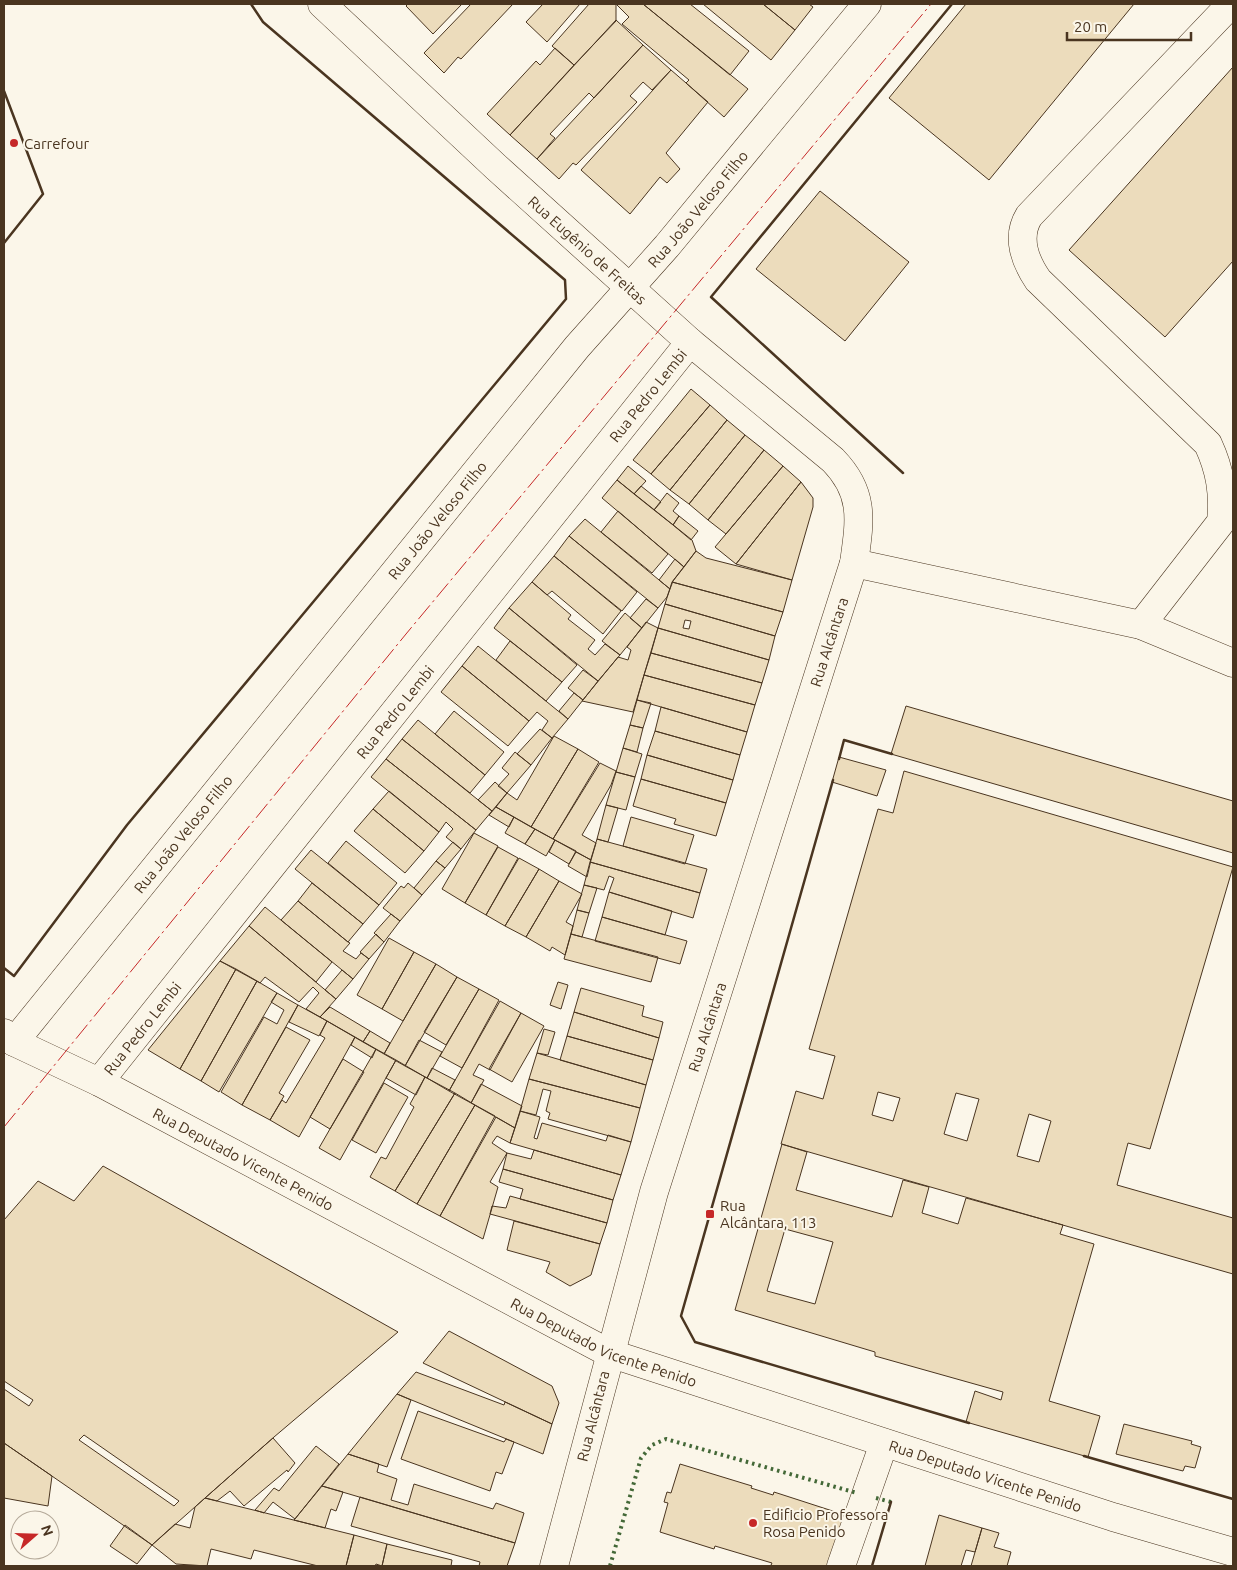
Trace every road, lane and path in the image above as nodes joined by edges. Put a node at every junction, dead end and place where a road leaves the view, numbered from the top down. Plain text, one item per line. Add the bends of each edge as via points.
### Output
1 (322, 4) edge
2 (867, 4) edge
3 (1231, 4) edge
4 (630, 287) junction
5 (690, 342) junction
6 (855, 491) joint
7 (854, 563) junction
8 (1141, 625) junction
9 (1233, 663) edge
10 (9, 1037) edge
11 (99, 1082) junction
12 (610, 1353) junction
13 (884, 1443) junction
14 (1233, 1552) edge
15 (554, 1566) edge
16 (840, 1566) edge

1 - 4 street, Rua Eugênio de Freitas
2 - 4 street, Rua João Veloso Filho
3 - 8 street via 1036,209 1023,227 1024,253 1038,280 1208,444 1221,479 1221,522
4 - 5 street, Rua Eugênio de Freitas
4 - 10 street, Rua João Veloso Filho via 571,354
5 - 6 street, Rua Eugênio de Freitas via 833,460 846,473
5 - 11 street, Rua Pedro Lembi
6 - 7 street, Rua Alcântara via 860,516
7 - 8 street
7 - 12 street, Rua Alcântara via 654,1192
8 - 9 street
10 - 11 street, Rua Deputado Vicente Penido
11 - 12 street, Rua Deputado Vicente Penido
12 - 13 street, Rua Deputado Vicente Penido
12 - 15 street, Rua Alcântara
13 - 14 street, Rua Deputado Vicente Penido
13 - 16 street

